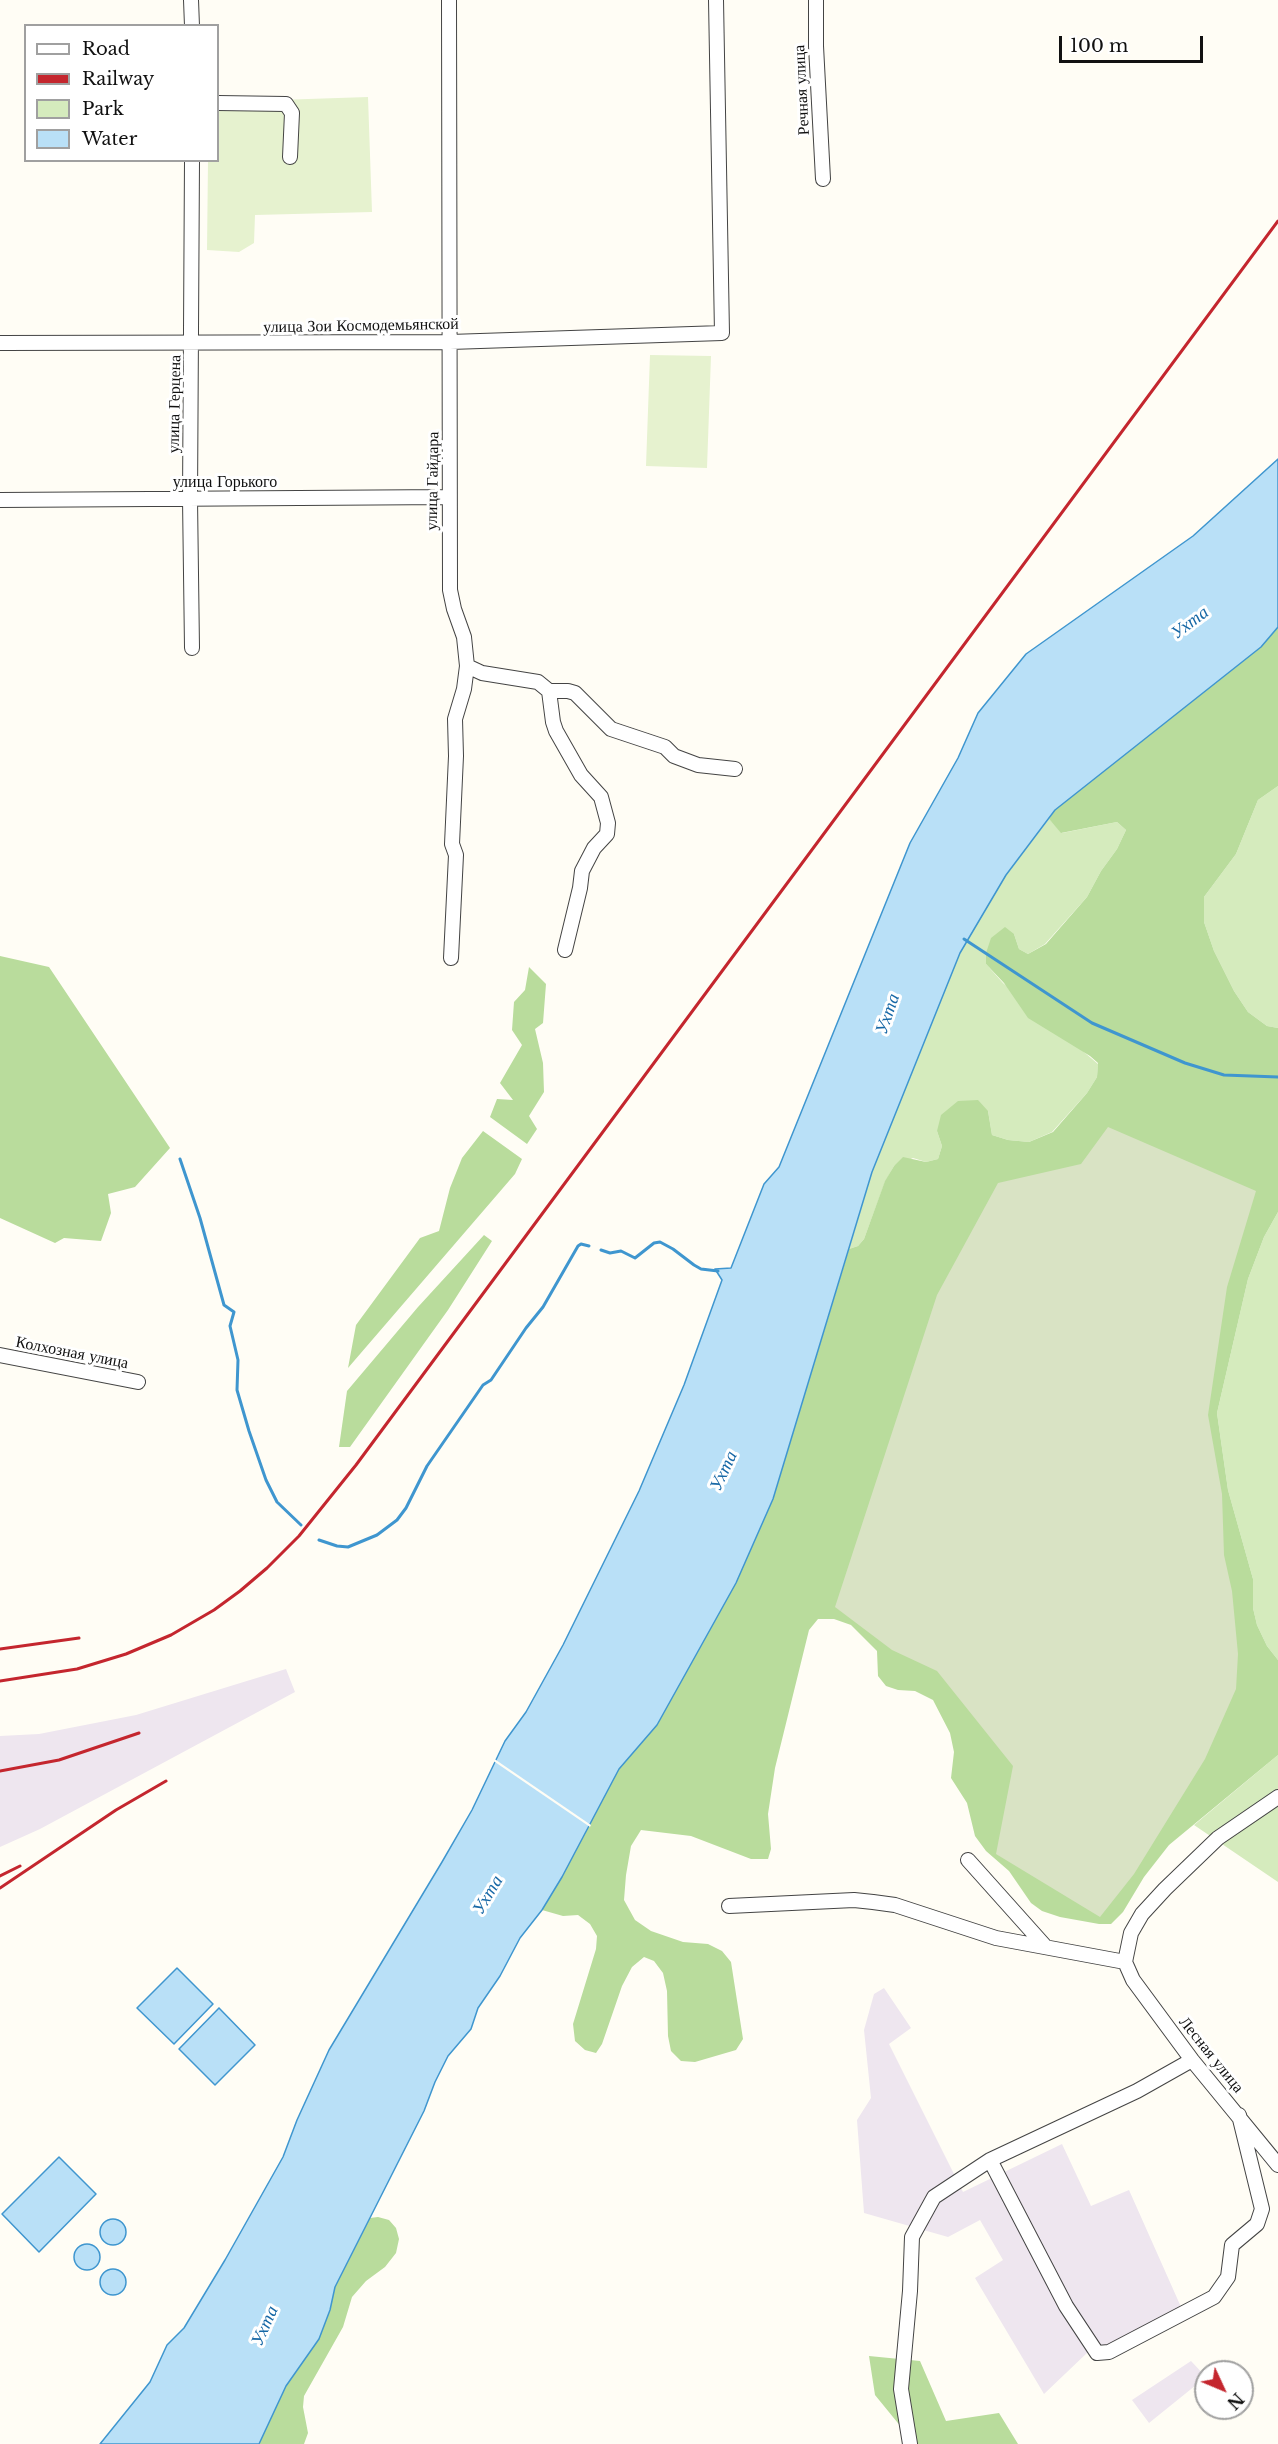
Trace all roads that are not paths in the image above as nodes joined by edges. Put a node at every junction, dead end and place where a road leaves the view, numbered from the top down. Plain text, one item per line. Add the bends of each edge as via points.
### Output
1 (191, 0) edge
2 (449, 0) edge
3 (716, 0) edge
4 (816, 0) edge
5 (192, 24) edge
6 (219, 104) edge
7 (290, 157) dead end
8 (192, 162) edge
9 (823, 179) dead end
10 (450, 342) junction
11 (0, 343) edge
12 (193, 343) junction
13 (449, 497) junction
14 (190, 499) junction
15 (0, 500) edge
16 (192, 648) dead end
17 (466, 666) junction
18 (549, 691) junction
19 (735, 769) dead end
20 (565, 950) dead end
21 (451, 958) dead end
22 (0, 1355) edge
23 (138, 1382) dead end
24 (1278, 1797) edge
25 (969, 1860) dead end
26 (729, 1906) dead end
27 (1044, 1945) junction
28 (1125, 1962) junction
29 (1192, 2060) junction
30 (1239, 2115) junction
31 (990, 2160) junction
32 (1278, 2165) edge
33 (910, 2444) edge

1 - 5 street
2 - 10 street, улица Гайдара
3 - 10 street, улица Зои Космодемьянской via 722,333
4 - 9 street, Речная улица
6 - 7 street via 286,104 292,114
8 - 12 street, улица Герцена
10 - 12 street, улица Зои Космодемьянской
10 - 13 street, улица Гайдара
11 - 12 street, улица Зои Космодемьянской
12 - 14 street, улица Герцена
13 - 14 street, улица Горького
13 - 17 street, улица Гайдара via 450,590 464,637
14 - 15 street, улица Горького
14 - 16 street, улица Герцена
17 - 18 street via 482,673 538,682
17 - 21 street, улица Гайдара via 455,719 452,844 456,855
18 - 19 street via 575,693 611,729 665,747 674,756 698,765
18 - 20 street via 556,731 581,775 601,797 608,824 607,834 582,871
22 - 23 street, Колхозная улица
24 - 28 street via 1218,1838 1165,1889 1131,1933
25 - 27 street
26 - 27 street via 873,1902 895,1905 996,1938
27 - 28 street
28 - 29 street, Лесная улица via 1133,1980
29 - 30 street, Лесная улица
29 - 31 street via 1137,2091
30 - 31 street via 1263,2209 1257,2224 1232,2245 1228,2277 1214,2297 1109,2352 1097,2353 1066,2306
30 - 32 street, Лесная улица
31 - 33 street via 934,2197 912,2237 901,2389

